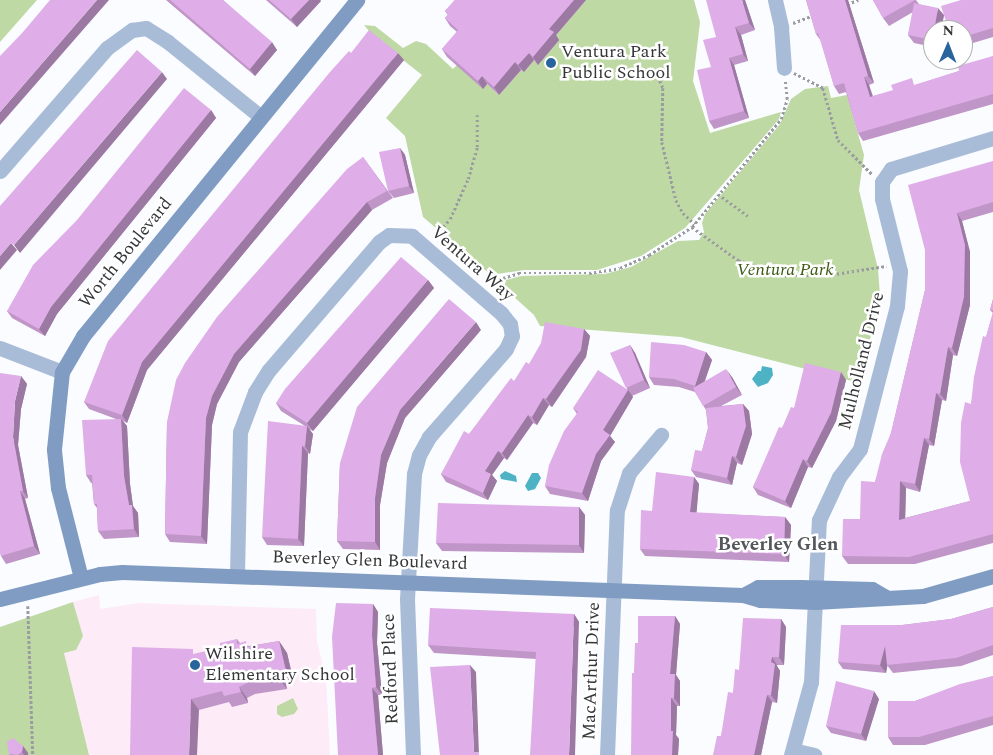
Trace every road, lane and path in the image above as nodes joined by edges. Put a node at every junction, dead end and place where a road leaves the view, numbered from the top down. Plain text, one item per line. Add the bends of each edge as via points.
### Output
1 (357, 0) edge
2 (775, 0) edge
3 (858, 0) edge
4 (841, 6) edge
5 (816, 14) edge
6 (781, 27) junction
7 (784, 68) junction
8 (658, 76) dead end
9 (477, 115) dead end
10 (260, 117) junction
11 (993, 138) edge
12 (0, 171) edge
13 (882, 182) junction
14 (718, 194) junction
15 (748, 216) dead end
16 (695, 224) junction
17 (692, 227) junction
18 (425, 246) junction
19 (898, 263) junction
20 (482, 295) junction
21 (0, 348) edge
22 (62, 372) junction
23 (661, 435) dead end
24 (237, 575) junction
25 (993, 576) edge
26 (81, 578) junction
27 (408, 581) junction
28 (614, 590) junction
29 (27, 592) junction
30 (816, 594) junction
31 (0, 600) edge
32 (792, 752) edge
33 (33, 755) edge
34 (413, 755) edge
35 (607, 755) edge
36 (814, 755) edge

1 - 10 street, Worth Boulevard
2 - 6 street
3 - 4 path
5 - 6 path
6 - 7 street
7 - 13 path via 822,88 838,140
7 - 14 path via 787,99 781,119
8 - 16 path via 663,88 662,142 676,200 683,214
9 - 18 path via 478,147 468,179 450,219
10 - 12 street via 168,42 146,28 132,30 107,48
10 - 22 street, Worth Boulevard via 83,336
11 - 13 street via 891,169
13 - 19 street, Mulholland Drive via 882,199
14 - 15 path
14 - 16 path
16 - 17 path
17 - 19 path via 738,260 786,276 831,275
17 - 20 path via 662,248 620,268 589,273 513,274
18 - 20 street, Ventura Way
18 - 24 street, Ventura Way via 412,236 402,234 389,235 379,242 269,370 255,392 240,432
19 - 30 street, Mulholland Drive via 897,306 860,449 839,477 819,520
20 - 27 street, Ventura Way via 510,324 512,336 506,349 429,436 419,455 414,474
21 - 22 street
22 - 26 street, Worth Boulevard via 54,449 58,488
23 - 28 street, MacArthur Drive via 635,465 621,492 616,516
24 - 26 street, Beverley Glen Boulevard via 122,572
24 - 27 street, Beverley Glen Boulevard
25 - 30 street, Beverley Glen Boulevard via 923,596 886,597 872,601
26 - 29 street, Beverley Glen Boulevard
27 - 28 street, Beverley Glen Boulevard
27 - 34 street, Redford Place
28 - 30 street, Beverley Glen Boulevard via 743,595 760,600
28 - 35 street, MacArthur Drive
29 - 31 street, Beverley Glen Boulevard
29 - 33 path
30 - 32 street, Mulholland Drive via 811,682
32 - 36 street

